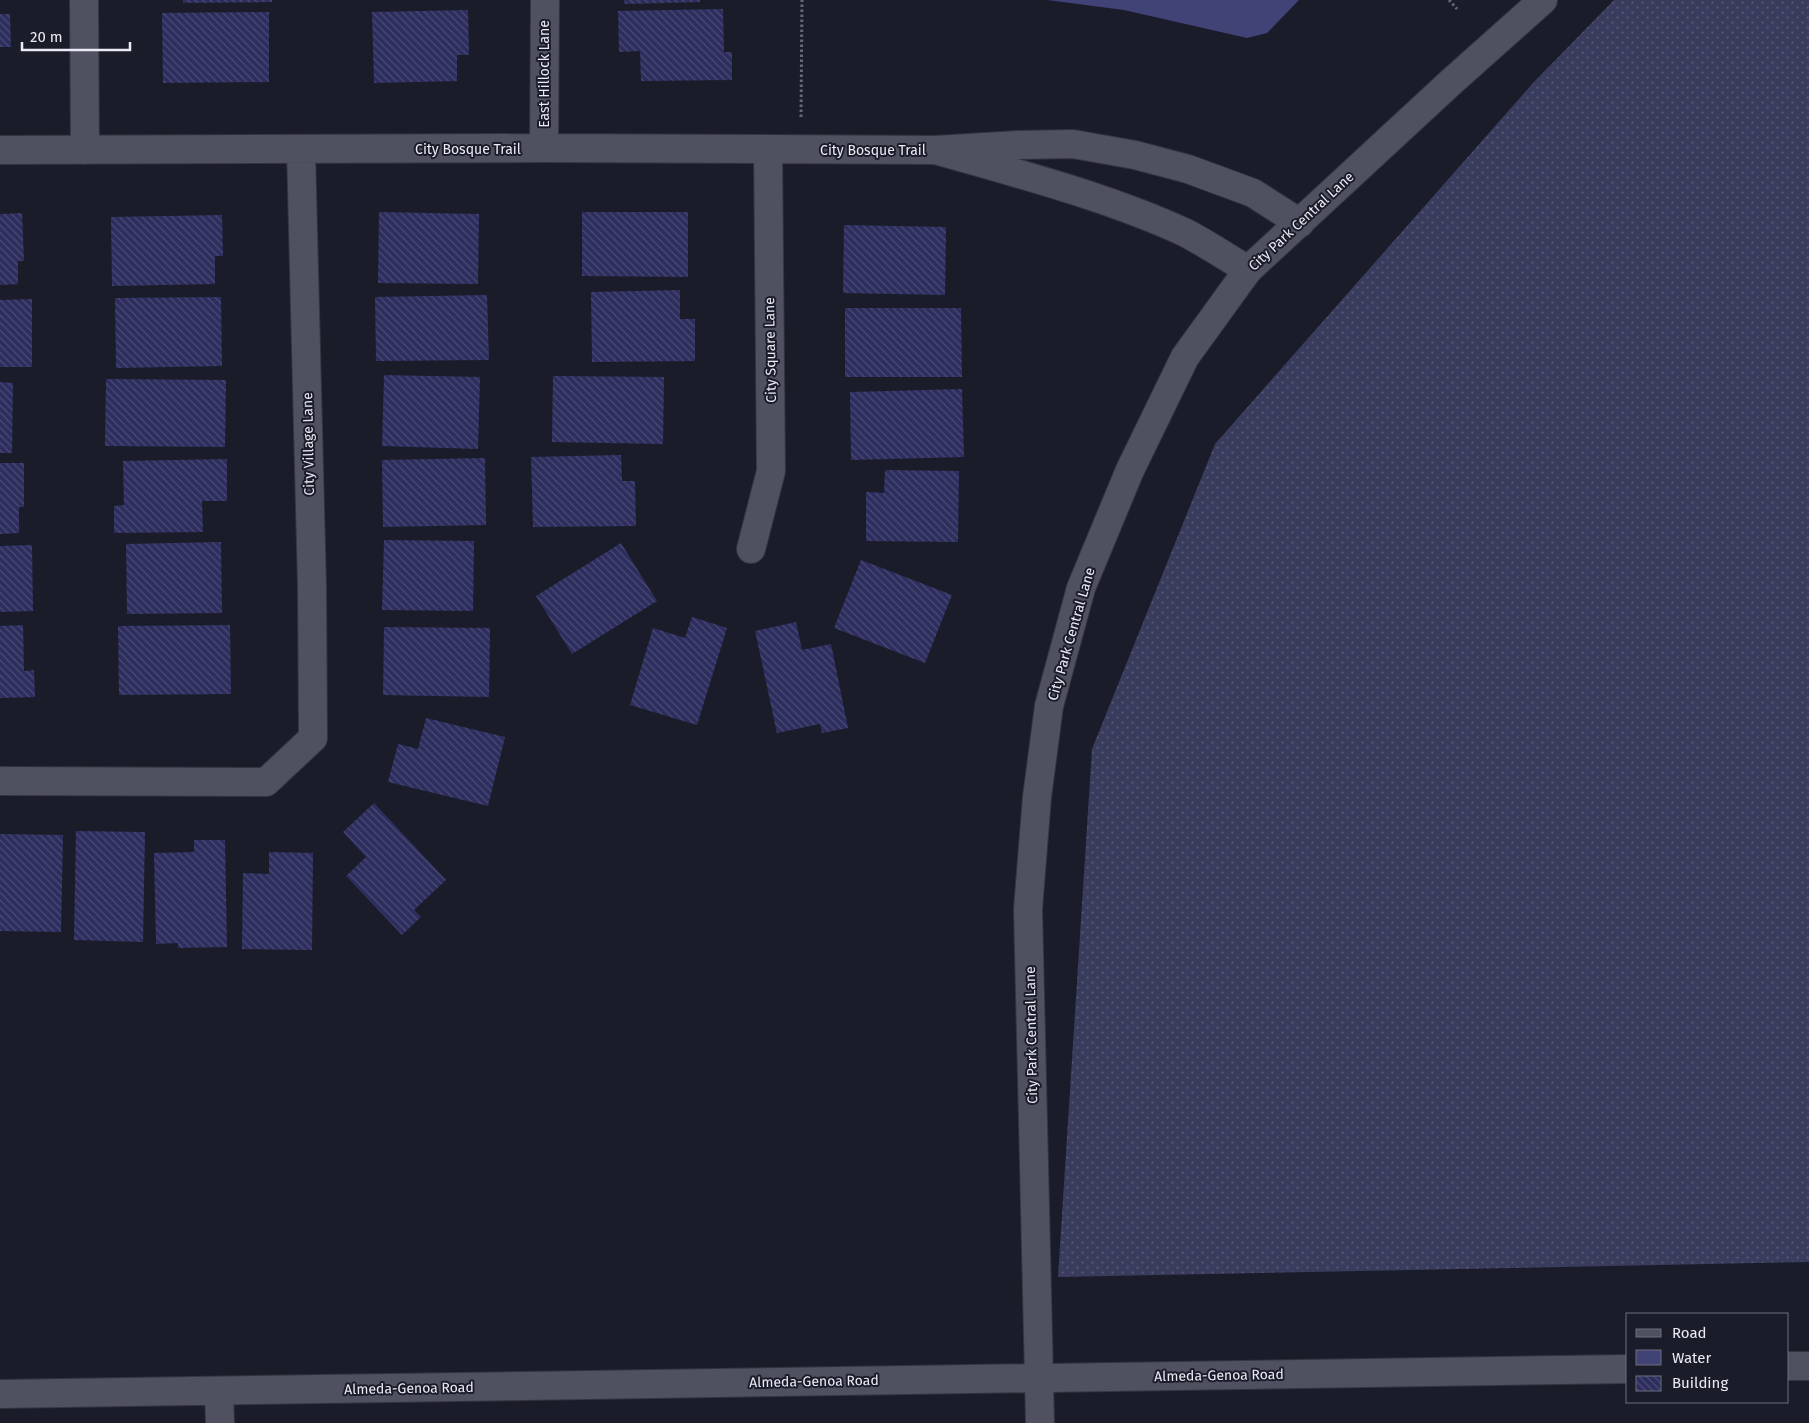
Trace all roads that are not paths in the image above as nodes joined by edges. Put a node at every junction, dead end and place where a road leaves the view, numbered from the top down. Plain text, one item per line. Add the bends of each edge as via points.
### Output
1 (84, 0) edge
2 (545, 0) edge
3 (1543, 0) edge
4 (544, 148) junction
5 (768, 149) junction
6 (0, 150) edge
7 (85, 150) junction
8 (301, 150) junction
9 (936, 150) junction
10 (1300, 223) junction
11 (1248, 270) junction
12 (750, 549) dead end
13 (0, 780) edge
14 (1789, 1366) edge
15 (1809, 1366) edge
16 (1626, 1369) edge
17 (1039, 1378) junction
18 (219, 1391) junction
19 (0, 1394) edge
20 (220, 1423) edge
21 (1040, 1423) edge

1 - 7 street
2 - 4 street, East Hillock Lane
3 - 10 street, City Park Central Lane
4 - 5 street, City Bosque Trail
4 - 8 street, City Bosque Trail
5 - 9 street, City Bosque Trail
5 - 12 street, City Square Lane via 771,472
6 - 7 street, City Bosque Trail
7 - 8 street, City Bosque Trail
8 - 13 street, City Village Lane via 313,738 266,782
9 - 10 street via 1073,144 1135,155 1188,169 1253,193
9 - 11 street via 1044,181 1137,214 1187,234
10 - 11 street, City Park Central Lane
11 - 17 street, City Park Central Lane via 1185,356 1130,470 1081,588 1049,706 1037,797 1028,909
14 - 15 street
16 - 17 street, Almeda-Genoa Road
17 - 18 street, Almeda-Genoa Road
17 - 21 street, City Park Central Lane
18 - 19 street, Almeda-Genoa Road
18 - 20 street

